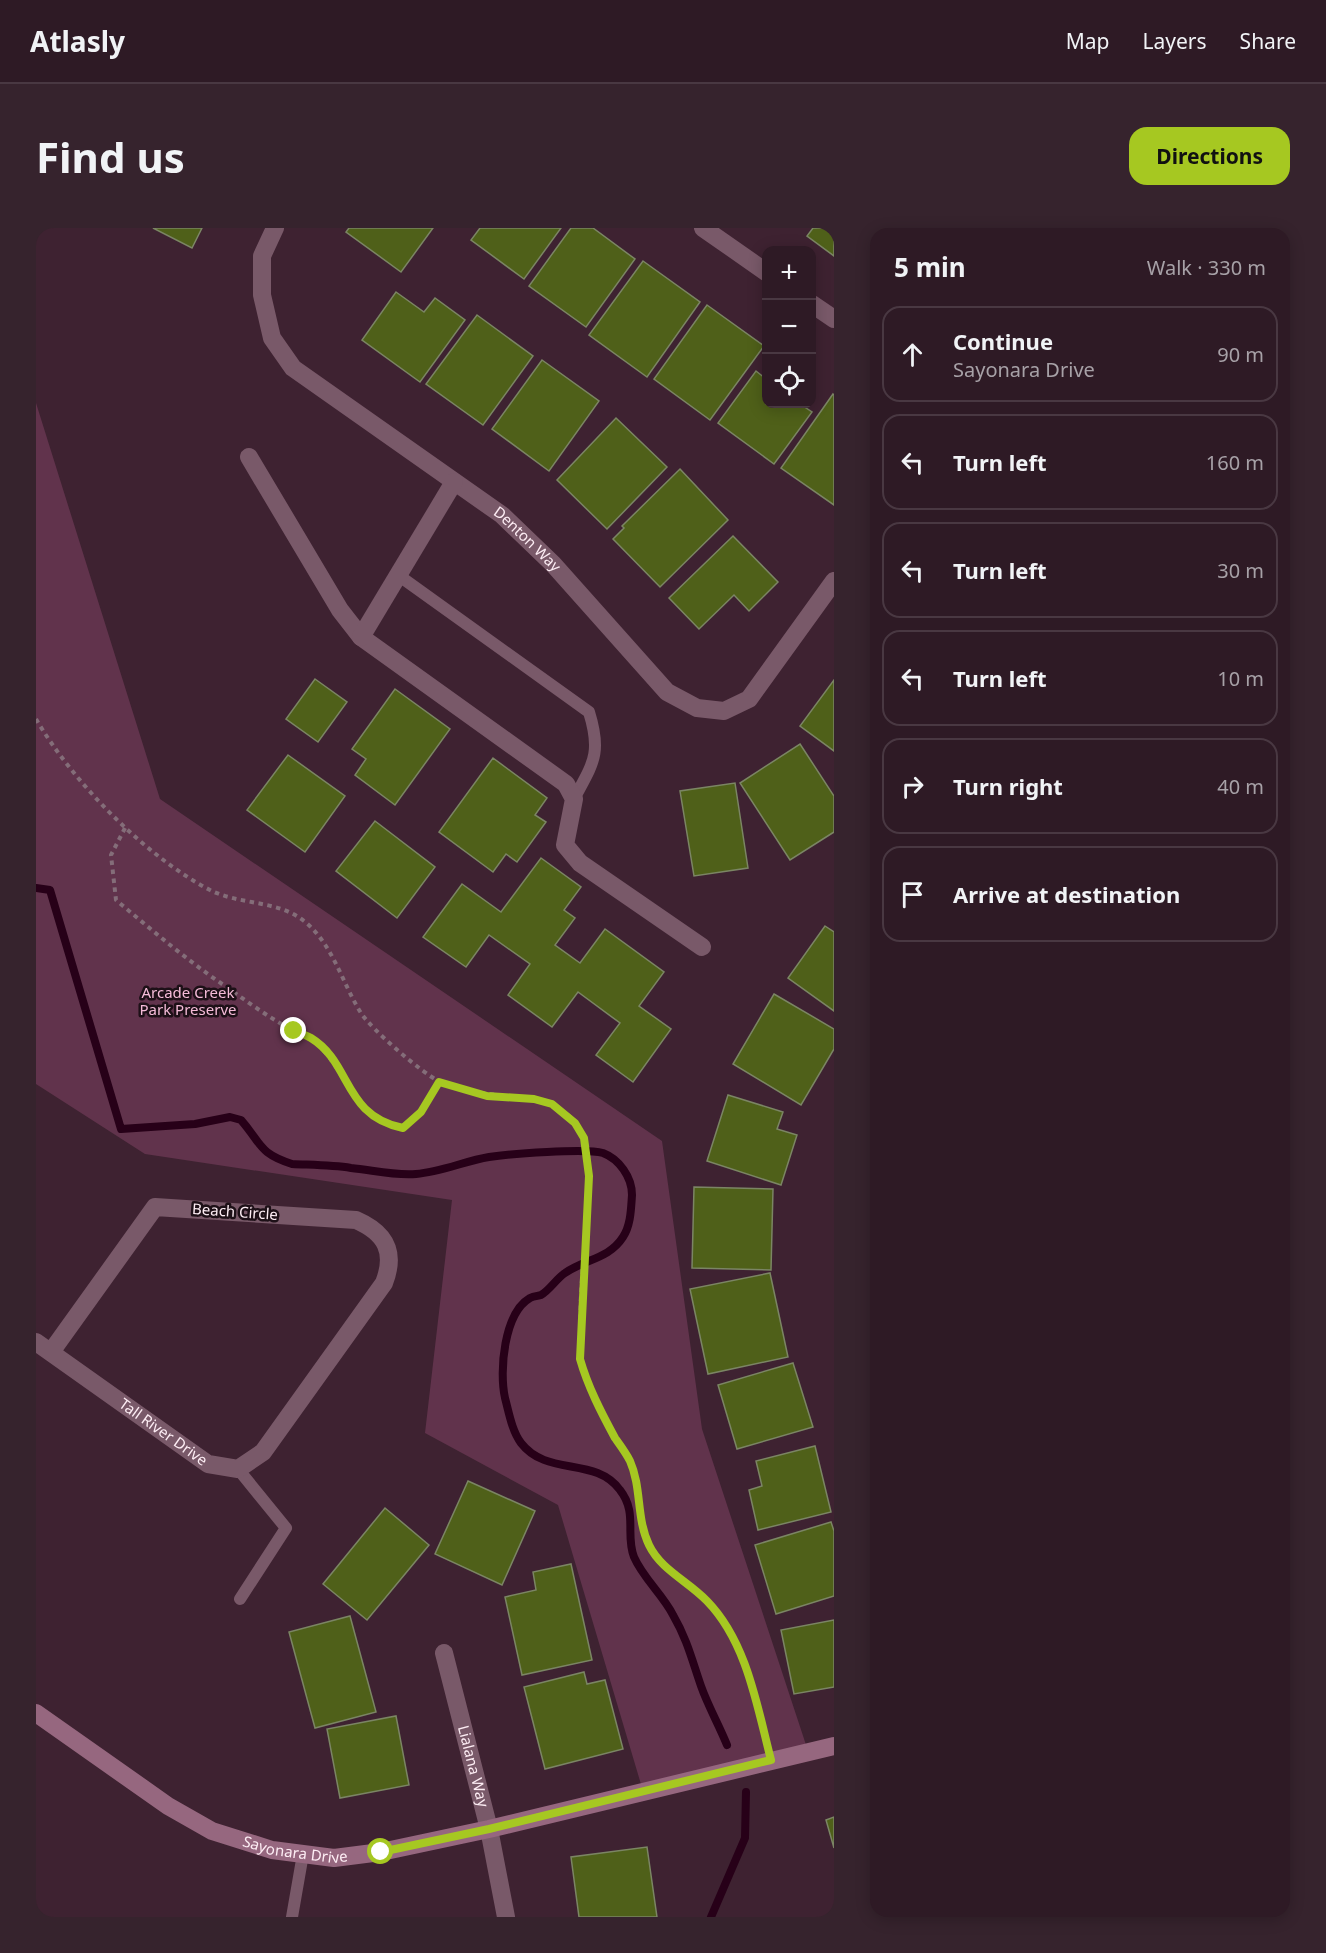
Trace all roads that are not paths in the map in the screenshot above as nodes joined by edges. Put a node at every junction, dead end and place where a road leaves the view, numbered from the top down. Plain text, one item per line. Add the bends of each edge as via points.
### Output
1 (275, 228) edge
2 (703, 228) edge
3 (762, 269) edge
4 (816, 307) edge
5 (834, 319) edge
6 (249, 457) dead end
7 (454, 482) junction
8 (398, 575) junction
9 (834, 581) edge
10 (361, 637) junction
11 (574, 799) junction
12 (702, 947) dead end
13 (44, 1347) edge
14 (238, 1469) junction
15 (240, 1599) dead end
16 (444, 1653) dead end
17 (36, 1713) edge
18 (834, 1746) edge
19 (489, 1829) junction
20 (303, 1854) junction
21 (292, 1917) edge
22 (506, 1917) edge

1 - 7 street, Denton Way via 262,256 262,294 272,338 293,368
2 - 3 street
4 - 5 street
6 - 10 street via 340,610
7 - 8 street
7 - 9 street, Denton Way via 502,514 553,564 666,692 697,708 724,711 749,699
8 - 10 street
8 - 11 lane via 589,712 596,735 595,759
10 - 11 street via 566,784
11 - 12 street via 565,845 580,863
13 - 14 street, Tall River Drive via 208,1464
13 - 14 street, Beach Circle via 155,1207 356,1220 371,1227 388,1250 390,1268 384,1284 263,1452
14 - 15 lane via 286,1528
16 - 19 street, Lialana Way
17 - 20 street, Sayonara Drive via 168,1806 212,1831 272,1850
18 - 19 street, Sayonara Drive
19 - 20 street, Sayonara Drive via 334,1858
19 - 22 street, Lialana Way
20 - 21 lane

